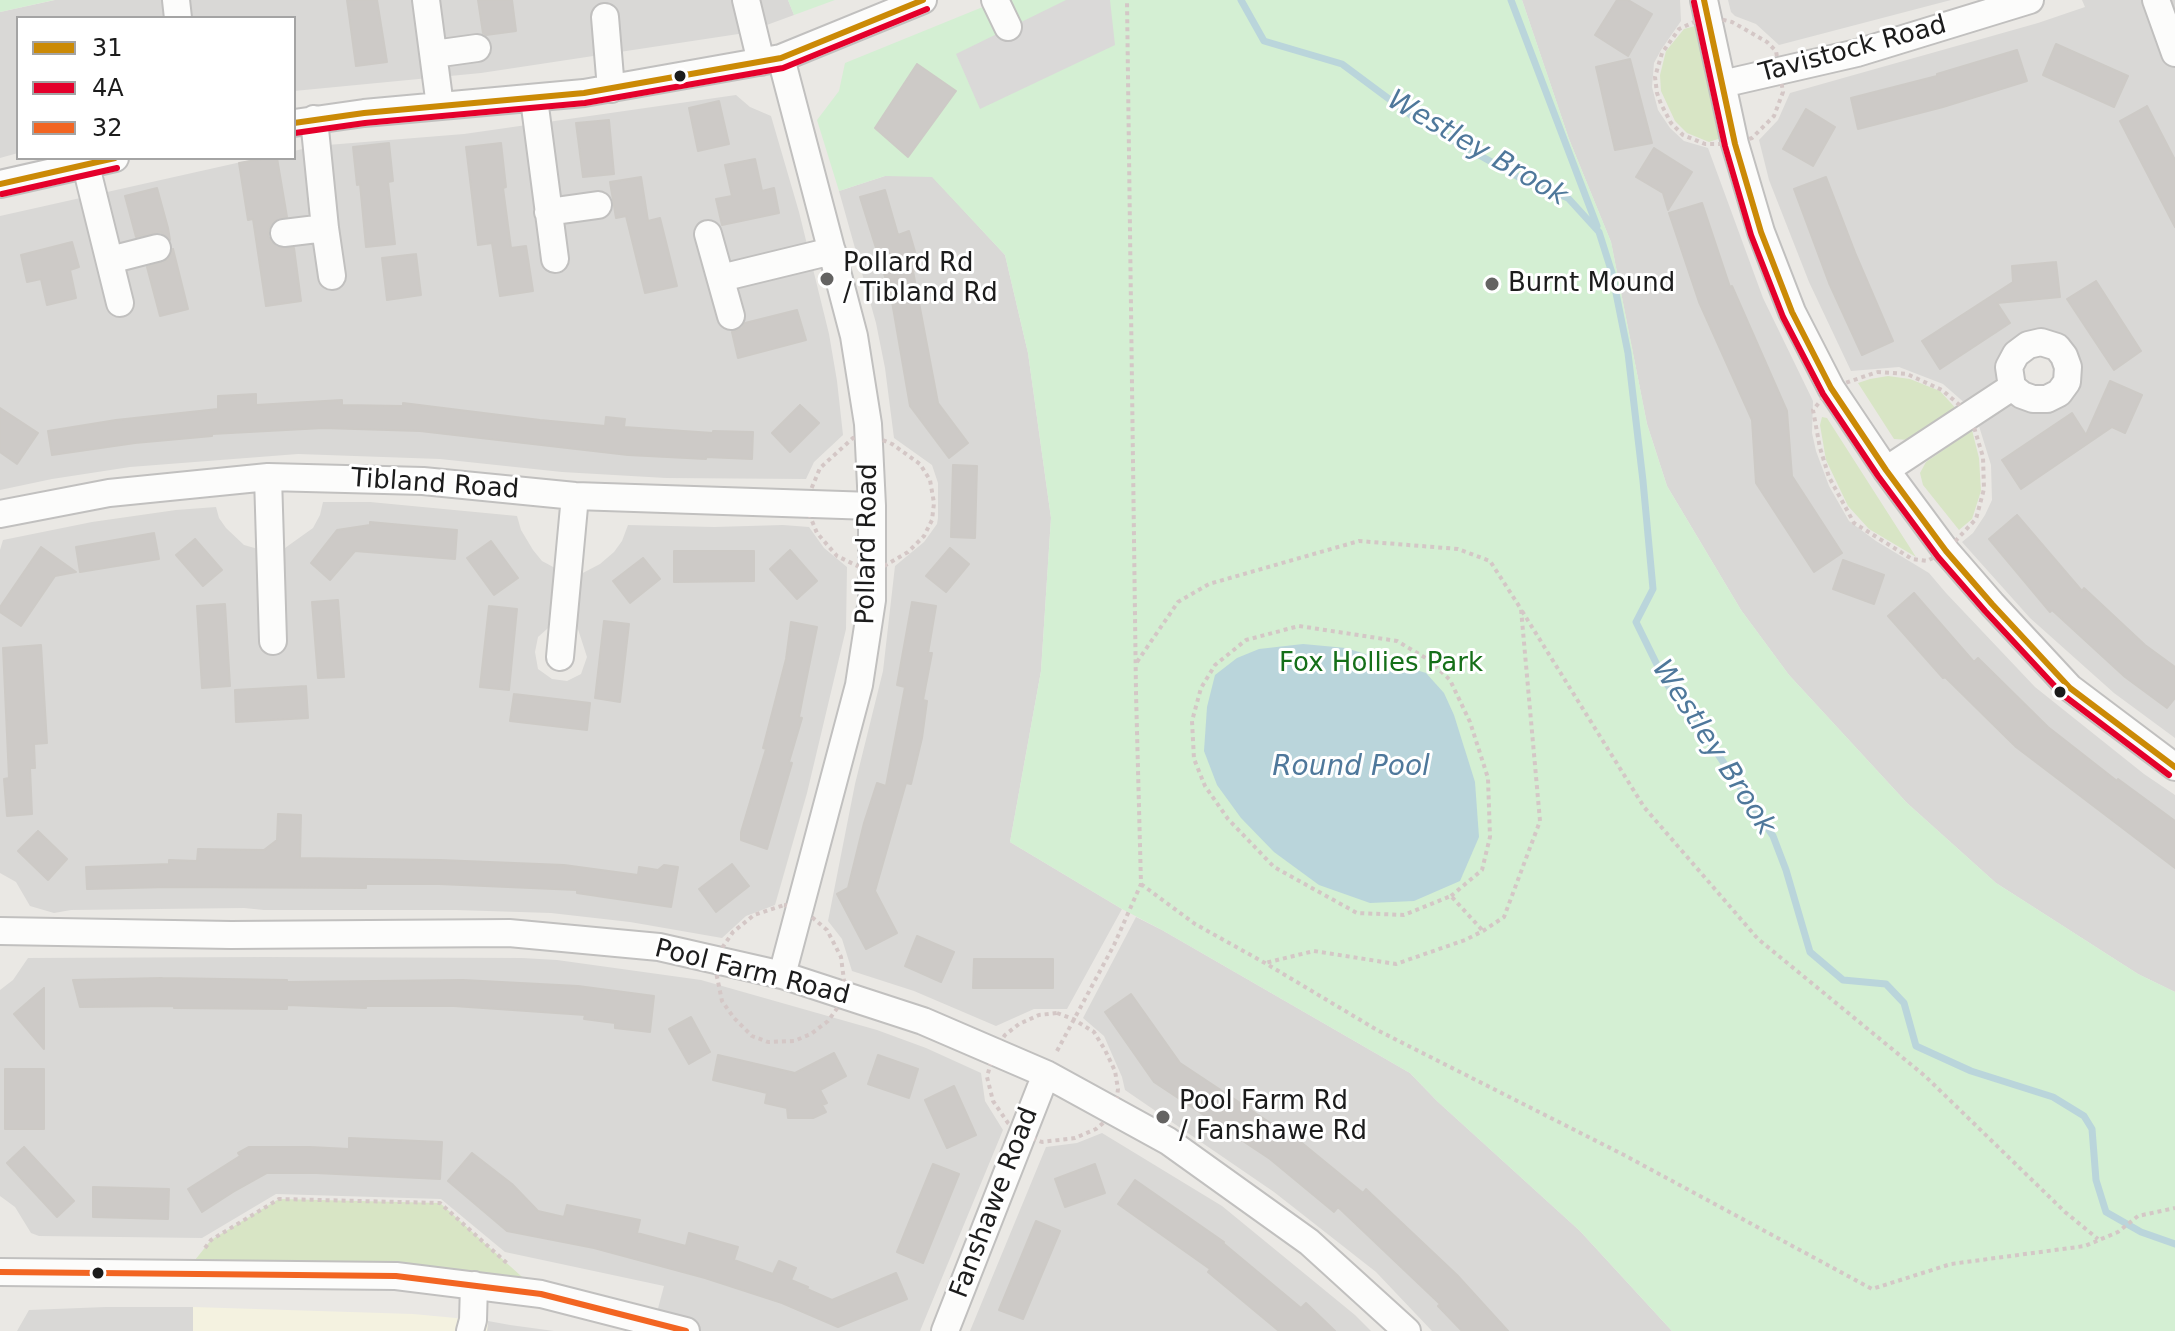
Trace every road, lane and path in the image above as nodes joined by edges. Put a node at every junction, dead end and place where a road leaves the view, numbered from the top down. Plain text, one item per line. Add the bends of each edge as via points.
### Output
1 (426, 0) edge
2 (746, 0) edge
3 (923, 0) edge
4 (995, 0) edge
5 (1127, 0) edge
6 (1704, 0) edge
7 (2030, 0) edge
8 (2156, 0) edge
9 (605, 17) dead end
10 (1008, 27) dead end
11 (477, 48) dead end
12 (2175, 53) edge
13 (434, 54) junction
14 (771, 60) junction
15 (1722, 84) junction
16 (611, 89) junction
17 (534, 99) junction
18 (440, 106) junction
19 (304, 121) edge
20 (108, 160) edge
21 (86, 166) junction
22 (0, 184) edge
23 (598, 205) dead end
24 (548, 212) junction
25 (325, 228) junction
26 (284, 233) dead end
27 (708, 234) dead end
28 (157, 248) dead end
29 (832, 251) junction
30 (555, 259) dead end
31 (110, 260) junction
32 (332, 276) dead end
33 (721, 278) junction
34 (120, 303) dead end
35 (731, 316) dead end
36 (2012, 387) dead end
37 (1886, 470) junction
38 (268, 477) junction
39 (575, 496) junction
40 (872, 506) junction
41 (0, 514) edge
42 (1521, 609) junction
43 (273, 641) dead end
44 (560, 657) dead end
45 (1136, 663) junction
46 (2175, 767) edge
47 (1141, 884) junction
48 (1451, 896) junction
49 (0, 931) edge
50 (1483, 931) junction
51 (1265, 963) junction
52 (782, 975) junction
53 (1046, 1074) junction
54 (2175, 1208) edge
55 (2099, 1240) junction
56 (0, 1272) edge
57 (183, 1275) junction
58 (474, 1285) junction
59 (541, 1294) junction
60 (470, 1331) edge
61 (686, 1331) edge
62 (945, 1331) edge
63 (1407, 1331) edge

1 - 13 street
2 - 14 street, Pollard Road
3 - 14 street
4 - 10 street
5 - 45 path
6 - 15 street
7 - 15 street, Tavistock Road via 1857,53
8 - 12 street
9 - 16 street
11 - 13 street
13 - 18 street
14 - 16 street
14 - 29 street, Pollard Road
15 - 37 street via 1761,232 1792,312 1831,388
16 - 17 street
17 - 18 street
17 - 24 street
18 - 19 street
19 - 25 street
20 - 21 street
21 - 22 street
21 - 31 street
23 - 24 street
24 - 30 street
25 - 26 street
25 - 32 street
27 - 33 street
28 - 31 street
29 - 33 street
29 - 40 street, Pollard Road via 854,336 868,424
31 - 34 street
33 - 35 street
36 - 37 street
37 - 46 street via 1946,551 2070,688
38 - 39 street, Tibland Road via 423,481
38 - 41 street, Tibland Road via 109,493
38 - 43 street
39 - 40 street, Tibland Road
39 - 44 street
40 - 52 street, Pollard Road via 872,600 859,685
42 - 45 path via 1490,561 1458,549 1359,541 1209,584 1178,602
42 - 50 path via 1540,821 1504,917
42 - 55 path via 1644,807 1758,939 1925,1076
45 - 47 path
47 - 51 path via 1195,924
47 - 53 path
48 - 48 path via 1404,915 1357,913 1274,867 1228,819 1194,759 1192,721 1201,688 1215,665 1246,640 1299,626 1397,641 1450,680 1488,778 1490,837 1482,870
48 - 50 path
49 - 52 street, Pool Farm Road via 509,933 659,947
50 - 51 path via 1396,964 1314,951
51 - 55 path via 1377,1030 1872,1289 1951,1264
52 - 53 street, Pool Farm Road via 923,1021
53 - 62 street, Fanshawe Road
53 - 63 street, Pool Farm Road via 1168,1141 1309,1242
54 - 55 path via 2138,1216
56 - 57 street
57 - 58 street via 396,1276
57 - 59 path via 211,1240 279,1199 440,1203
58 - 59 street
58 - 60 street
59 - 61 street

